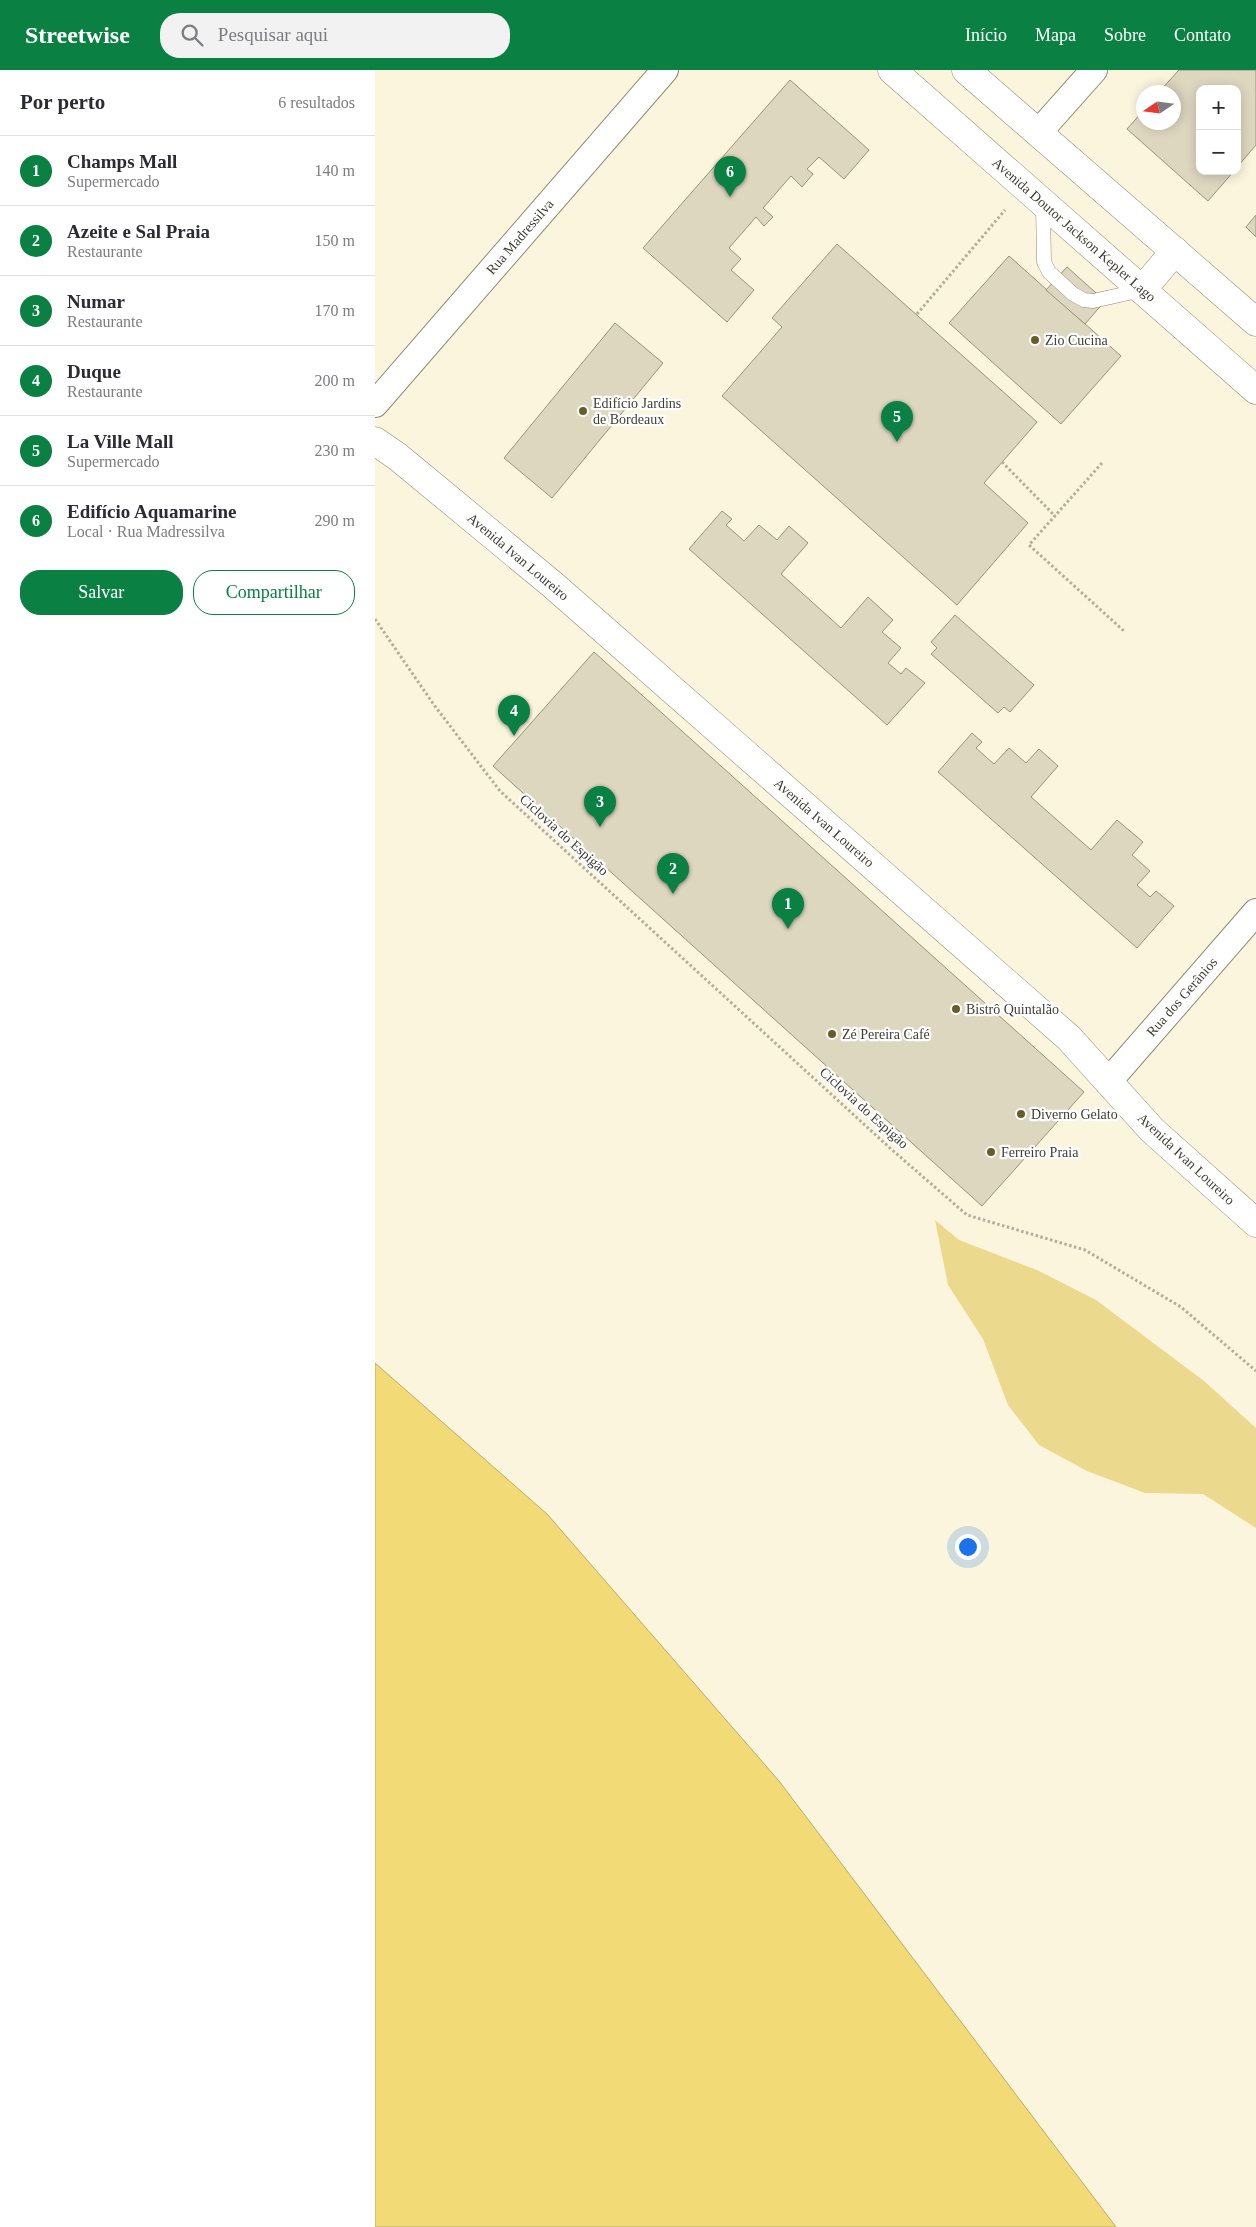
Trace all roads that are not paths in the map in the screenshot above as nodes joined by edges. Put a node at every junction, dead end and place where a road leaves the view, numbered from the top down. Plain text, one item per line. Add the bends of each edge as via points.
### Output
1 (665, 70) edge
2 (892, 70) edge
3 (966, 70) edge
4 (1094, 70) edge
5 (1038, 133) junction
6 (1034, 195) junction
7 (1175, 252) junction
8 (1142, 290) junction
9 (1256, 322) edge
10 (1256, 390) edge
11 (375, 404) edge
12 (375, 441) edge
13 (1256, 912) edge
14 (1108, 1082) junction
15 (1256, 1223) edge

1 - 11 street, Rua Madressilva
2 - 6 street, Avenida Doutor Jackson Kepler Lago
3 - 5 street
4 - 5 street
5 - 7 street
6 - 8 street, Avenida Doutor Jackson Kepler Lago
6 - 8 lane via 1044,262 1049,272 1073,294 1093,301
7 - 8 street
7 - 9 street
8 - 10 street, Avenida Doutor Jackson Kepler Lago
12 - 14 street, Avenida Ivan Loureiro via 553,585 1069,1038
13 - 14 street, Rua dos Gerânios
14 - 15 street, Avenida Ivan Loureiro via 1152,1130

